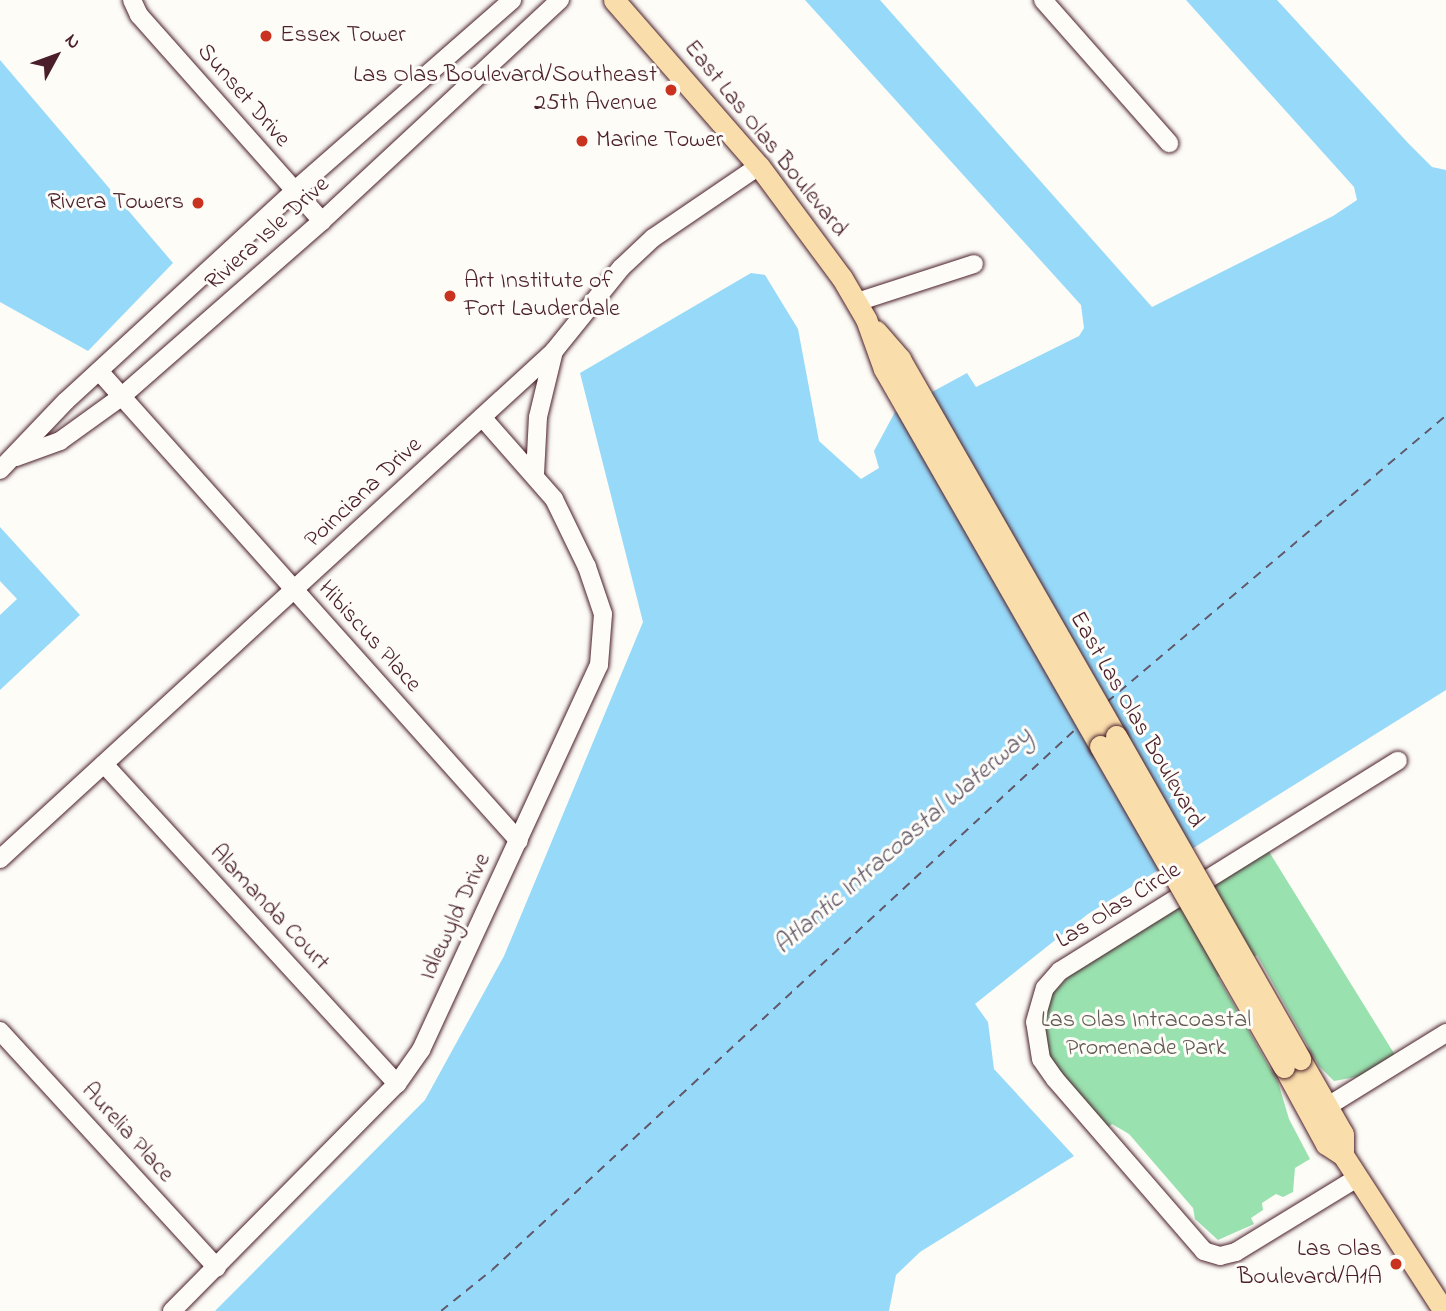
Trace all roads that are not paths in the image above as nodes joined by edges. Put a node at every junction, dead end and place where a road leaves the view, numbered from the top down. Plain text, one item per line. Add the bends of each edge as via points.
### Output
1 (132, 0) edge
2 (512, 0) edge
3 (560, 0) edge
4 (614, 0) edge
5 (1043, 0) edge
6 (1169, 143) dead end
7 (759, 166) junction
8 (294, 191) junction
9 (322, 221) junction
10 (974, 264) dead end
11 (861, 311) junction
12 (554, 351) junction
13 (99, 371) junction
14 (121, 397) junction
15 (482, 417) junction
16 (16, 457) junction
17 (0, 470) edge
18 (535, 474) junction
19 (295, 591) junction
20 (1398, 761) dead end
21 (104, 764) junction
22 (519, 841) junction
23 (0, 859) edge
24 (0, 1031) edge
25 (1446, 1033) edge
26 (1292, 1063) junction
27 (397, 1084) junction
28 (1328, 1106) junction
29 (1343, 1155) junction
30 (1357, 1178) junction
31 (217, 1268) junction
32 (172, 1311) edge
33 (1444, 1311) edge

1 - 8 street, Sunset Drive via 139,15
2 - 8 street, Riviera Isle Drive
3 - 9 street, Riviera Isle Drive
4 - 7 main road, East Las Olas Boulevard
5 - 6 street
7 - 11 main road, East Las Olas Boulevard
7 - 12 street, Poinciana Drive via 653,238 621,268
8 - 9 street, Sunset Drive
8 - 13 street, Riviera Isle Drive
9 - 14 street, Riviera Isle Drive
10 - 11 street
11 - 26 main road, East Las Olas Boulevard, bridge
12 - 15 street, Poinciana Drive
12 - 18 street via 538,417
13 - 14 street, Hibiscus Place
13 - 16 street, Riviera Isle Drive
14 - 16 street, Riviera Isle Drive via 60,441
14 - 19 street, Hibiscus Place
15 - 18 street, Idlewyld Drive
15 - 19 street, Poinciana Drive
16 - 17 street, Riviera Isle Drive
18 - 22 street, Idlewyld Drive via 554,499 587,567 603,614 599,665
19 - 21 street, Poinciana Drive
19 - 22 street, Hibiscus Place
20 - 30 street, Las Olas Circle via 1060,971 1045,988 1035,1022 1041,1059 1055,1079 1204,1251 1220,1256 1242,1249
21 - 23 street, Poinciana Drive
21 - 27 street, Alamanda Court
22 - 27 street, Idlewyld Drive via 421,1050
24 - 31 street, Aurelia Place
25 - 28 street
26 - 28 main road, East Las Olas Boulevard
26 - 29 main road, East Las Olas Boulevard via 1326,1144
27 - 31 street, Idlewyld Drive
28 - 29 main road, East Las Olas Boulevard via 1343,1134
29 - 30 main road, East Las Olas Boulevard
30 - 33 main road, East Las Olas Boulevard
31 - 32 street, Idlewyld Drive

